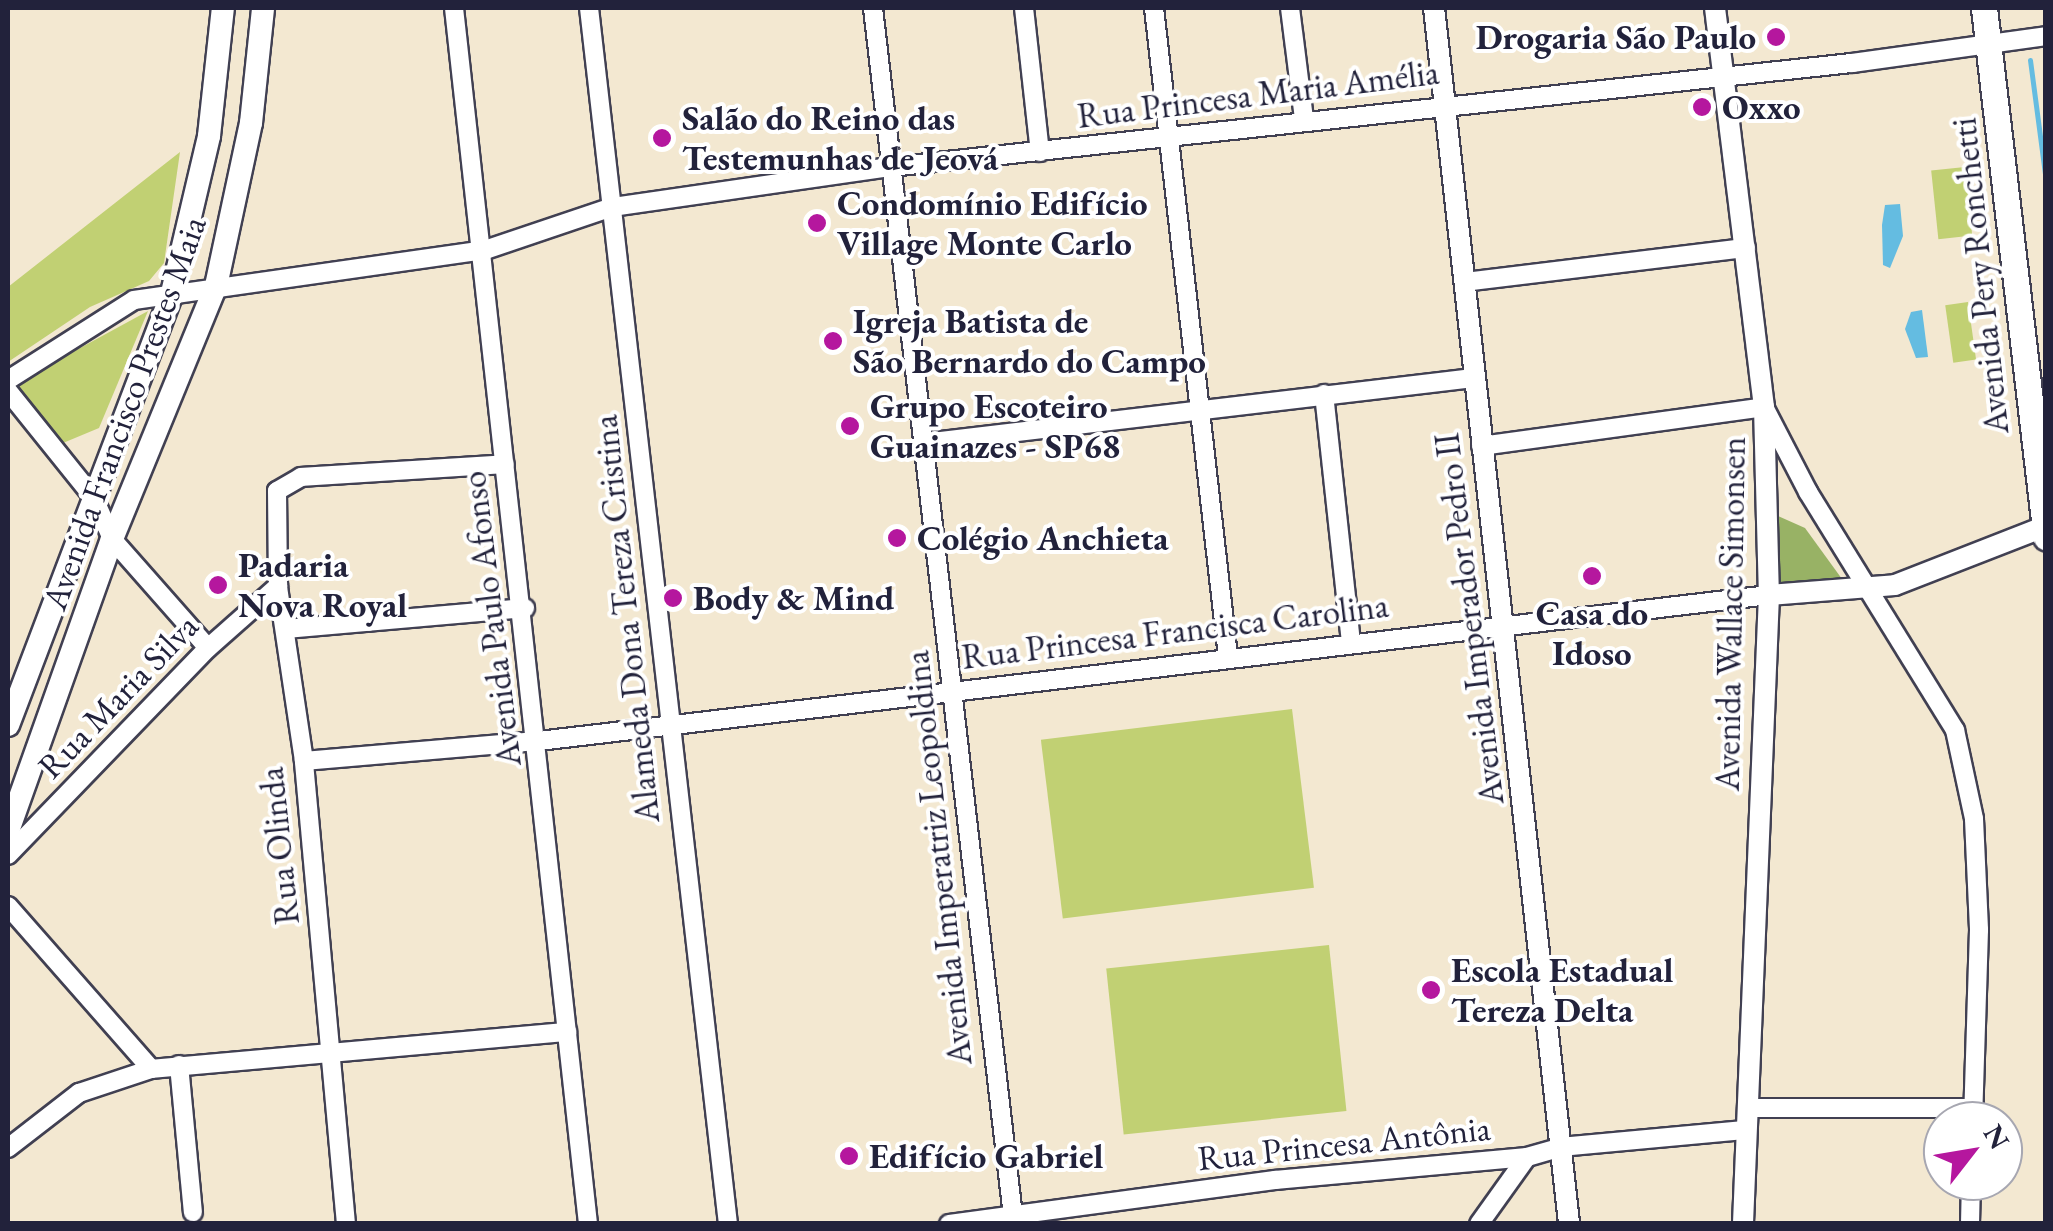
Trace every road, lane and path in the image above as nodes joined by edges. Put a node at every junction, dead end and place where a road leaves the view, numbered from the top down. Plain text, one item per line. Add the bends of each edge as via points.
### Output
1 (223, 8) edge
2 (263, 8) edge
3 (454, 8) edge
4 (589, 8) edge
5 (873, 8) edge
6 (1024, 8) edge
7 (1154, 8) edge
8 (1290, 8) edge
9 (1434, 8) edge
10 (1715, 8) edge
11 (1984, 8) edge
12 (2046, 36) edge
13 (1990, 46) junction
14 (1726, 74) junction
15 (1445, 105) junction
16 (1304, 119) junction
17 (1169, 136) junction
18 (1040, 152) junction
19 (891, 167) junction
20 (612, 207) junction
21 (1746, 248) junction
22 (484, 250) junction
23 (1464, 282) junction
24 (216, 286) junction
25 (172, 292) junction
26 (1474, 378) junction
27 (8, 380) edge
28 (8, 390) edge
29 (1324, 394) junction
30 (1200, 407) junction
31 (1764, 408) junction
32 (924, 443) junction
33 (1481, 446) junction
34 (505, 464) junction
35 (94, 498) junction
36 (2044, 520) edge
37 (112, 538) junction
38 (278, 586) junction
39 (1871, 588) junction
40 (1769, 595) junction
41 (524, 608) junction
42 (1505, 624) junction
43 (286, 629) junction
44 (1351, 642) junction
45 (208, 648) junction
46 (1228, 656) junction
47 (952, 691) junction
48 (670, 724) junction
49 (8, 726) edge
50 (539, 740) junction
51 (304, 761) junction
52 (8, 831) edge
53 (8, 855) edge
54 (8, 906) edge
55 (567, 1032) junction
56 (334, 1054) junction
57 (179, 1065) junction
58 (151, 1069) junction
59 (1973, 1101) edge
60 (1748, 1108) junction
61 (1923, 1113) edge
62 (1746, 1130) junction
63 (1561, 1146) junction
64 (8, 1148) edge
65 (1528, 1157) junction
66 (1472, 1162) junction
67 (1497, 1198) junction
68 (193, 1212) dead end
69 (1014, 1220) edge
70 (346, 1224) edge
71 (588, 1224) edge
72 (728, 1224) edge
73 (948, 1224) edge
74 (1479, 1224) edge
75 (1569, 1224) edge
76 (1743, 1224) edge

1 - 25 main road, Avenida Francisco Prestes Maia via 210,136
2 - 24 main road, Avenida Francisco Prestes Maia via 252,124
3 - 22 street, Avenida Paulo Afonso
4 - 20 street, Alameda Dona Tereza Cristina
5 - 19 street, Avenida Imperatriz Leopoldina
6 - 18 street
7 - 17 street
8 - 16 street
9 - 15 street, Avenida Imperador Pedro II
10 - 14 street, Avenida Wallace Simonsen
11 - 13 main road, Avenida Pery Ronchetti
12 - 13 street, Rua Princesa Maria Amélia
13 - 14 street, Rua Princesa Maria Amélia
13 - 36 main road, Avenida Pery Ronchetti
14 - 15 street, Rua Princesa Maria Amélia
14 - 21 street, Avenida Wallace Simonsen
15 - 16 street, Rua Princesa Maria Amélia
15 - 23 street, Avenida Imperador Pedro II
16 - 17 street, Rua Princesa Maria Amélia
17 - 18 street, Rua Princesa Maria Amélia
17 - 30 street
18 - 19 street, Rua Princesa Maria Amélia
19 - 20 street, Rua Princesa Maria Amélia
19 - 32 street, Avenida Imperatriz Leopoldina
20 - 22 street, Rua Princesa Maria Amélia
20 - 48 street, Alameda Dona Tereza Cristina
21 - 23 street
21 - 31 street, Avenida Wallace Simonsen
22 - 24 street, Rua Princesa Maria Amélia
22 - 34 street, Avenida Paulo Afonso
23 - 26 street, Avenida Imperador Pedro II
24 - 25 street, Rua Princesa Maria Amélia
24 - 37 main road, Avenida Francisco Prestes Maia
25 - 27 street, Rua Princesa Maria Amélia via 113,308
25 - 35 main road, Avenida Francisco Prestes Maia
26 - 29 street
26 - 33 street, Avenida Imperador Pedro II
28 - 35 street
29 - 30 street
29 - 44 street
30 - 32 street
30 - 46 street
31 - 33 street
31 - 39 street
31 - 40 street, Avenida Wallace Simonsen
32 - 47 street, Avenida Imperatriz Leopoldina
33 - 42 street, Avenida Imperador Pedro II
34 - 38 street, Rua Olinda via 301,477 277,491
34 - 41 street, Avenida Paulo Afonso
35 - 37 street
35 - 49 main road, Avenida Francisco Prestes Maia
36 - 39 street, Rua Princesa Francisca Carolina via 1895,585
37 - 45 street
37 - 52 main road, Avenida Francisco Prestes Maia
38 - 43 street, Rua Olinda
38 - 45 street, Rua Maria Silva
39 - 40 street, Rua Princesa Francisca Carolina
39 - 59 street via 1954,730 1966,773 1979,930
40 - 42 street, Rua Princesa Francisca Carolina
40 - 60 street, Avenida Wallace Simonsen
41 - 43 street
41 - 50 street, Avenida Paulo Afonso
42 - 44 street, Rua Princesa Francisca Carolina
42 - 63 street, Avenida Imperador Pedro II
43 - 51 street, Rua Olinda
44 - 46 street, Rua Princesa Francisca Carolina
45 - 53 street, Rua Maria Silva
46 - 47 street, Rua Princesa Francisca Carolina
47 - 48 street, Rua Princesa Francisca Carolina
47 - 69 street, Avenida Imperatriz Leopoldina
48 - 50 street, Rua Princesa Francisca Carolina
48 - 72 street, Alameda Dona Tereza Cristina
50 - 51 street, Rua Princesa Francisca Carolina
50 - 55 street, Avenida Paulo Afonso
51 - 56 street, Rua Olinda
54 - 58 street
55 - 56 street
55 - 71 street, Avenida Paulo Afonso
56 - 57 street
56 - 70 street, Rua Olinda
57 - 58 street
57 - 68 street
58 - 64 street via 79,1093
60 - 61 street
60 - 62 street, Avenida Wallace Simonsen
62 - 63 street, Rua Princesa Antônia
62 - 76 street, Avenida Wallace Simonsen
63 - 65 street, Rua Princesa Antônia
63 - 75 street, Avenida Imperador Pedro II
65 - 66 street, Rua Princesa Antônia
65 - 67 street
66 - 67 street via 1488,1172
66 - 69 street, Rua Princesa Antônia via 1275,1180
67 - 74 street
69 - 73 street, Rua Princesa Antônia

